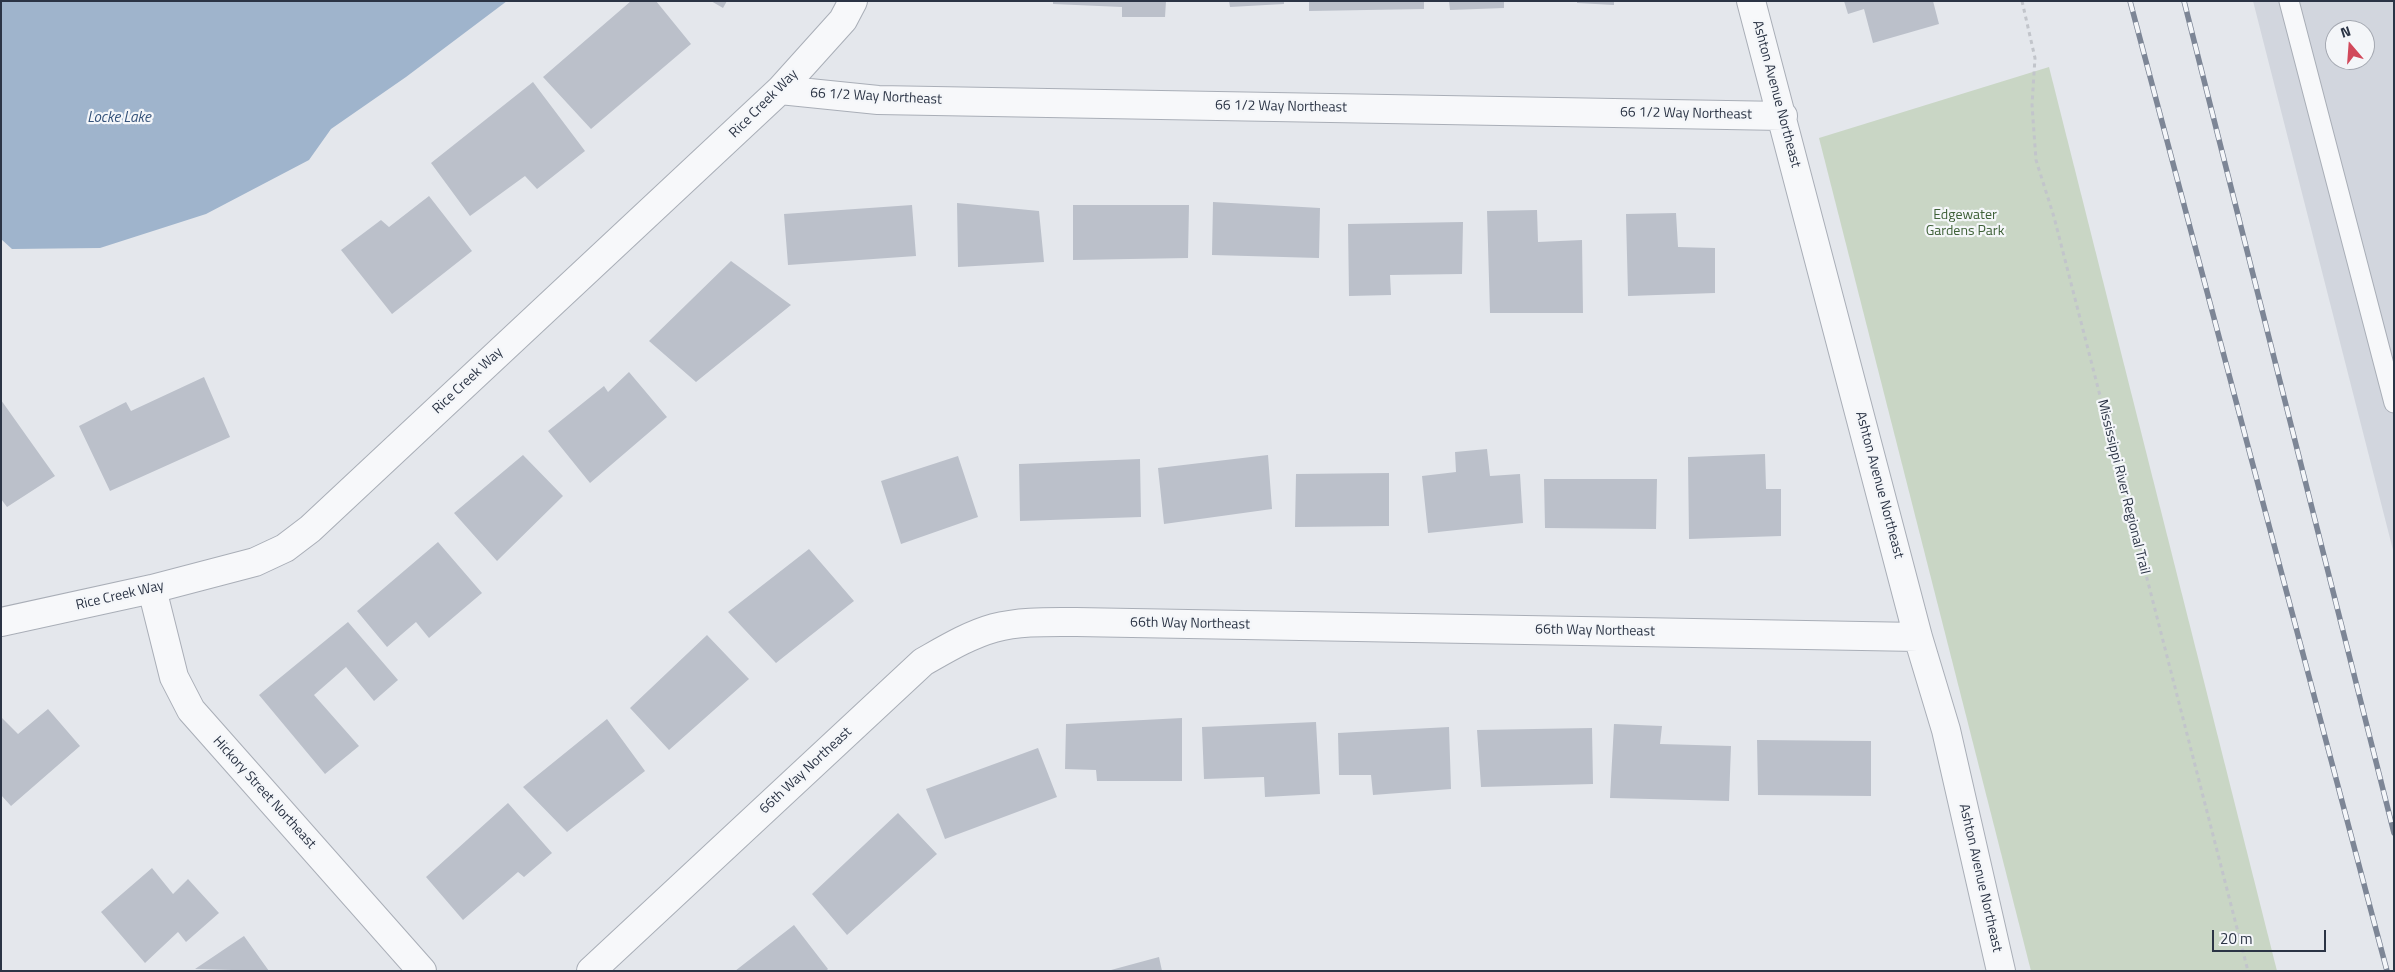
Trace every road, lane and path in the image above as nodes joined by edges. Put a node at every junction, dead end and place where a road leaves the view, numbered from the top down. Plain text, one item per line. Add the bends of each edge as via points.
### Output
1 (853, 1) edge
2 (1751, 1) edge
3 (2022, 1) edge
4 (2289, 1) edge
5 (780, 90) junction
6 (1783, 116) junction
7 (2394, 403) edge
8 (152, 590) junction
9 (1, 622) edge
10 (1918, 637) junction
11 (422, 971) edge
12 (591, 971) edge
13 (2001, 971) edge
14 (2248, 971) edge

1 - 5 street, Rice Creek Way via 843,20
2 - 6 street, Ashton Avenue Northeast
3 - 14 path, Mississippi River Regional Trail via 2035,58 2032,105 2036,160 2054,218
4 - 7 lane
5 - 6 street, 66 1/2 Way Northeast via 878,100
5 - 8 street, Rice Creek Way via 310,529 285,548 255,562
6 - 10 street, Ashton Avenue Northeast
8 - 9 street, Rice Creek Way
8 - 11 street, Hickory Street Northeast via 174,677 191,710
10 - 12 street, 66th Way Northeast via 1076,622 994,628 956,643 923,662
10 - 13 street, Ashton Avenue Northeast via 1946,730

